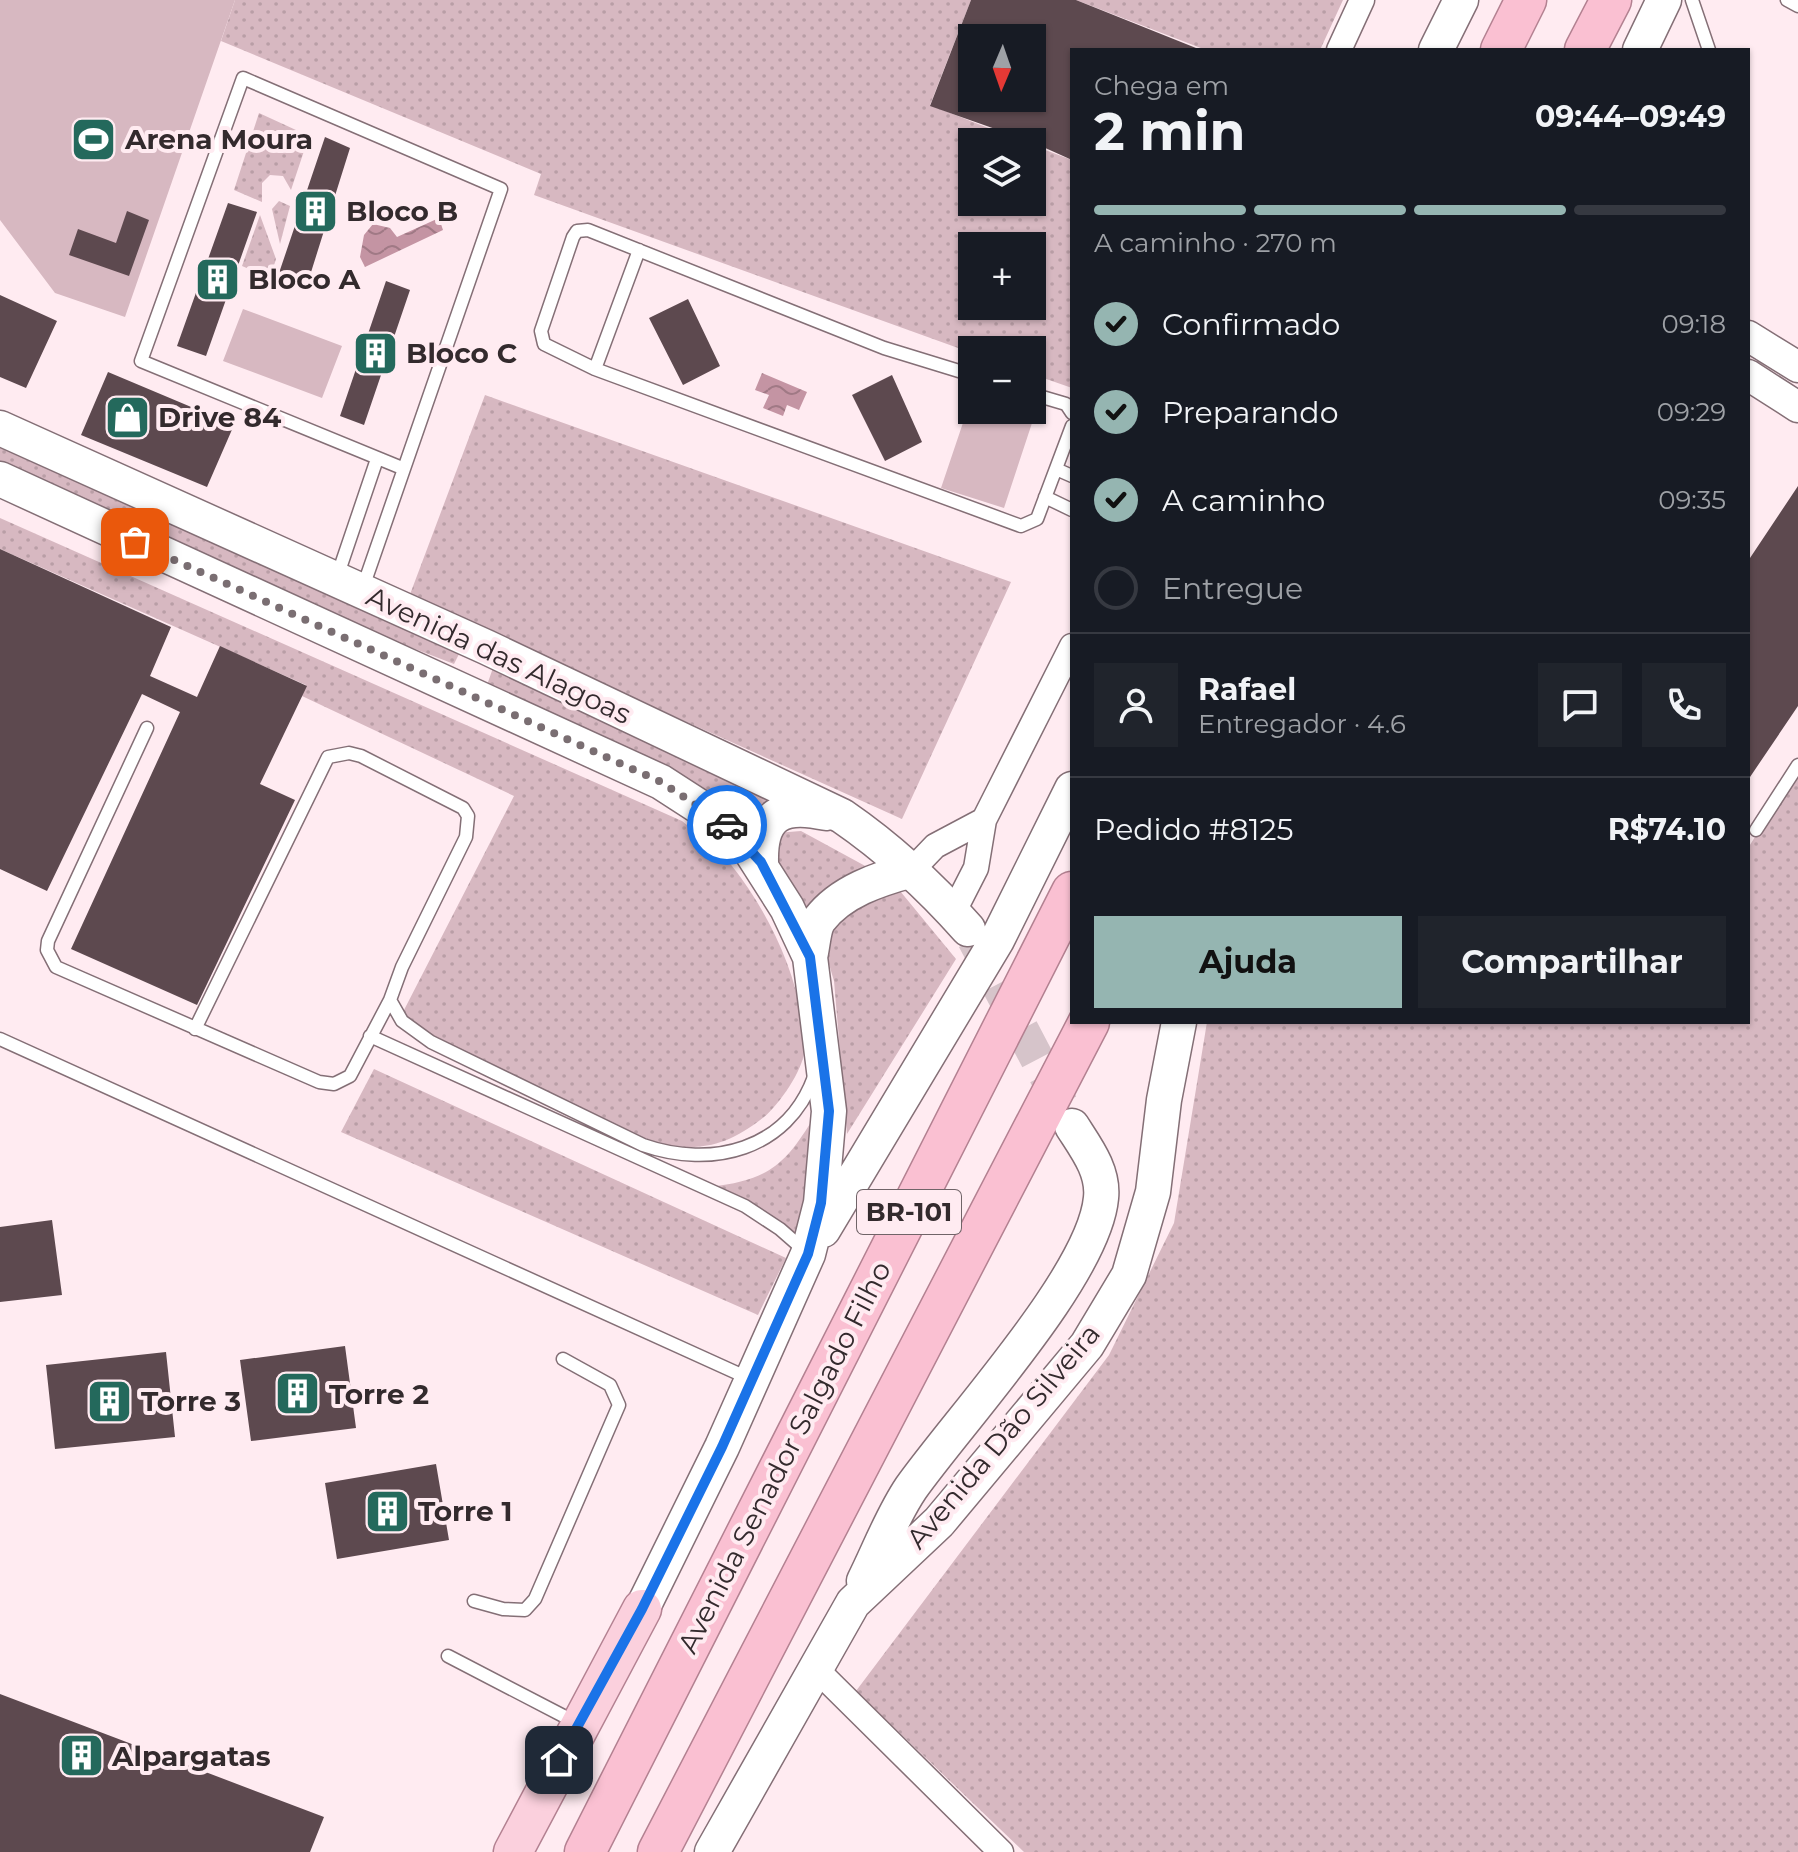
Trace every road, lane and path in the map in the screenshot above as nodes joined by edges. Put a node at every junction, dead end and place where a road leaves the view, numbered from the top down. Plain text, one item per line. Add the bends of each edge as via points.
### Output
1 (1362, 0) edge
2 (1461, 0) edge
3 (1494, 0) edge
4 (1526, 0) edge
5 (1611, 0) edge
6 (1664, 0) edge
7 (1692, 0) edge
8 (1787, 0) edge
9 (1798, 6) edge
10 (1504, 43) edge
11 (1340, 48) edge
12 (1437, 48) edge
13 (1586, 48) edge
14 (1641, 48) edge
15 (1708, 48) edge
16 (639, 250) junction
17 (1750, 337) edge
18 (1798, 367) edge
19 (595, 369) junction
20 (958, 371) edge
21 (1750, 376) edge
22 (1046, 398) edge
23 (1798, 407) edge
24 (1070, 410) edge
25 (0, 428) edge
26 (1070, 431) edge
27 (377, 459) junction
28 (402, 468) junction
29 (1056, 469) junction
30 (1070, 475) edge
31 (0, 479) edge
32 (1045, 497) junction
33 (1070, 509) edge
34 (349, 586) junction
35 (352, 643) junction
36 (486, 647) junction
37 (1070, 650) edge
38 (147, 728) dead end
39 (1798, 765) edge
40 (1070, 793) edge
41 (842, 816) junction
42 (984, 820) junction
43 (1756, 830) dead end
44 (761, 862) junction
45 (912, 870) junction
46 (1070, 896) edge
47 (961, 921) joint
48 (810, 957) junction
49 (390, 1000) junction
50 (1088, 1024) edge
51 (1179, 1024) edge
52 (195, 1029) junction
53 (370, 1036) junction
54 (0, 1039) edge
55 (823, 1051) junction
56 (1072, 1126) tunnel mouth
57 (808, 1254) junction
58 (563, 1359) dead end
59 (751, 1379) junction
60 (474, 1601) dead end
61 (853, 1603) junction
62 (642, 1609) joint
63 (448, 1656) dead end
64 (815, 1668) junction
65 (580, 1724) junction
66 (513, 1852) edge
67 (585, 1852) edge
68 (658, 1852) edge
69 (712, 1852) edge
70 (1001, 1852) edge

1 - 11 street
2 - 12 main road
3 - 10 highway
4 - 10 highway
5 - 13 highway
6 - 14 main road
7 - 15 lane
8 - 9 lane
16 - 19 lane
16 - 19 lane via 600,232 577,231 573,237 541,337 557,352
16 - 20 lane via 884,348
17 - 18 street
19 - 32 lane via 1021,526 1037,519
21 - 23 street
22 - 24 lane
25 - 34 main road, Avenida das Alagoas
26 - 29 lane
27 - 28 lane
27 - 28 lane via 141,361 243,78 501,189
27 - 34 lane
28 - 34 lane
29 - 30 lane
29 - 32 lane
31 - 35 main road, Avenida das Alagoas
32 - 33 lane
34 - 36 main road, Avenida das Alagoas
35 - 36 main road via 447,670 476,664
35 - 44 main road, Avenida das Alagoas via 661,782 726,824
36 - 41 main road, Avenida das Alagoas
37 - 42 street
38 - 52 lane via 47,950 56,967
39 - 43 lane
40 - 57 main road via 997,940
41 - 44 main road via 813,810 780,813 765,828
41 - 45 main road, Avenida das Alagoas
42 - 45 street via 935,846
42 - 47 street
44 - 48 main road, Avenida das Alagoas
45 - 47 main road, Avenida das Alagoas
45 - 48 main road via 877,879 843,898 817,922
46 - 67 highway, Avenida Senador Salgado Filho / BR-101
48 - 55 main road, Avenida das Alagoas
49 - 52 lane via 466,837 468,816 463,808 349,753 328,757
49 - 53 lane
49 - 55 lane via 402,1021 431,1042 672,1155 730,1154 766,1136 802,1105
50 - 68 highway, BR-101
51 - 61 main road, Avenida Dão Silveira via 1153,1192 1129,1275 1087,1345 939,1522
52 - 53 lane via 334,1084 350,1076
53 - 57 lane via 745,1206
54 - 59 lane
55 - 57 main road, Avenida das Alagoas via 828,1157
56 - 61 main road via 1096,1164 1102,1195 1096,1230 1045,1312 909,1491
57 - 59 main road, Avenida das Alagoas
58 - 60 lane via 610,1385 619,1405 535,1599 525,1610
59 - 62 main road, Avenida das Alagoas
61 - 64 main road, Avenida Dão Silveira
62 - 65 main road, Avenida Senador Salgado Filho
63 - 65 lane
64 - 69 main road, Avenida Dão Silveira
64 - 70 street
65 - 66 main road, Avenida Senador Salgado Filho

